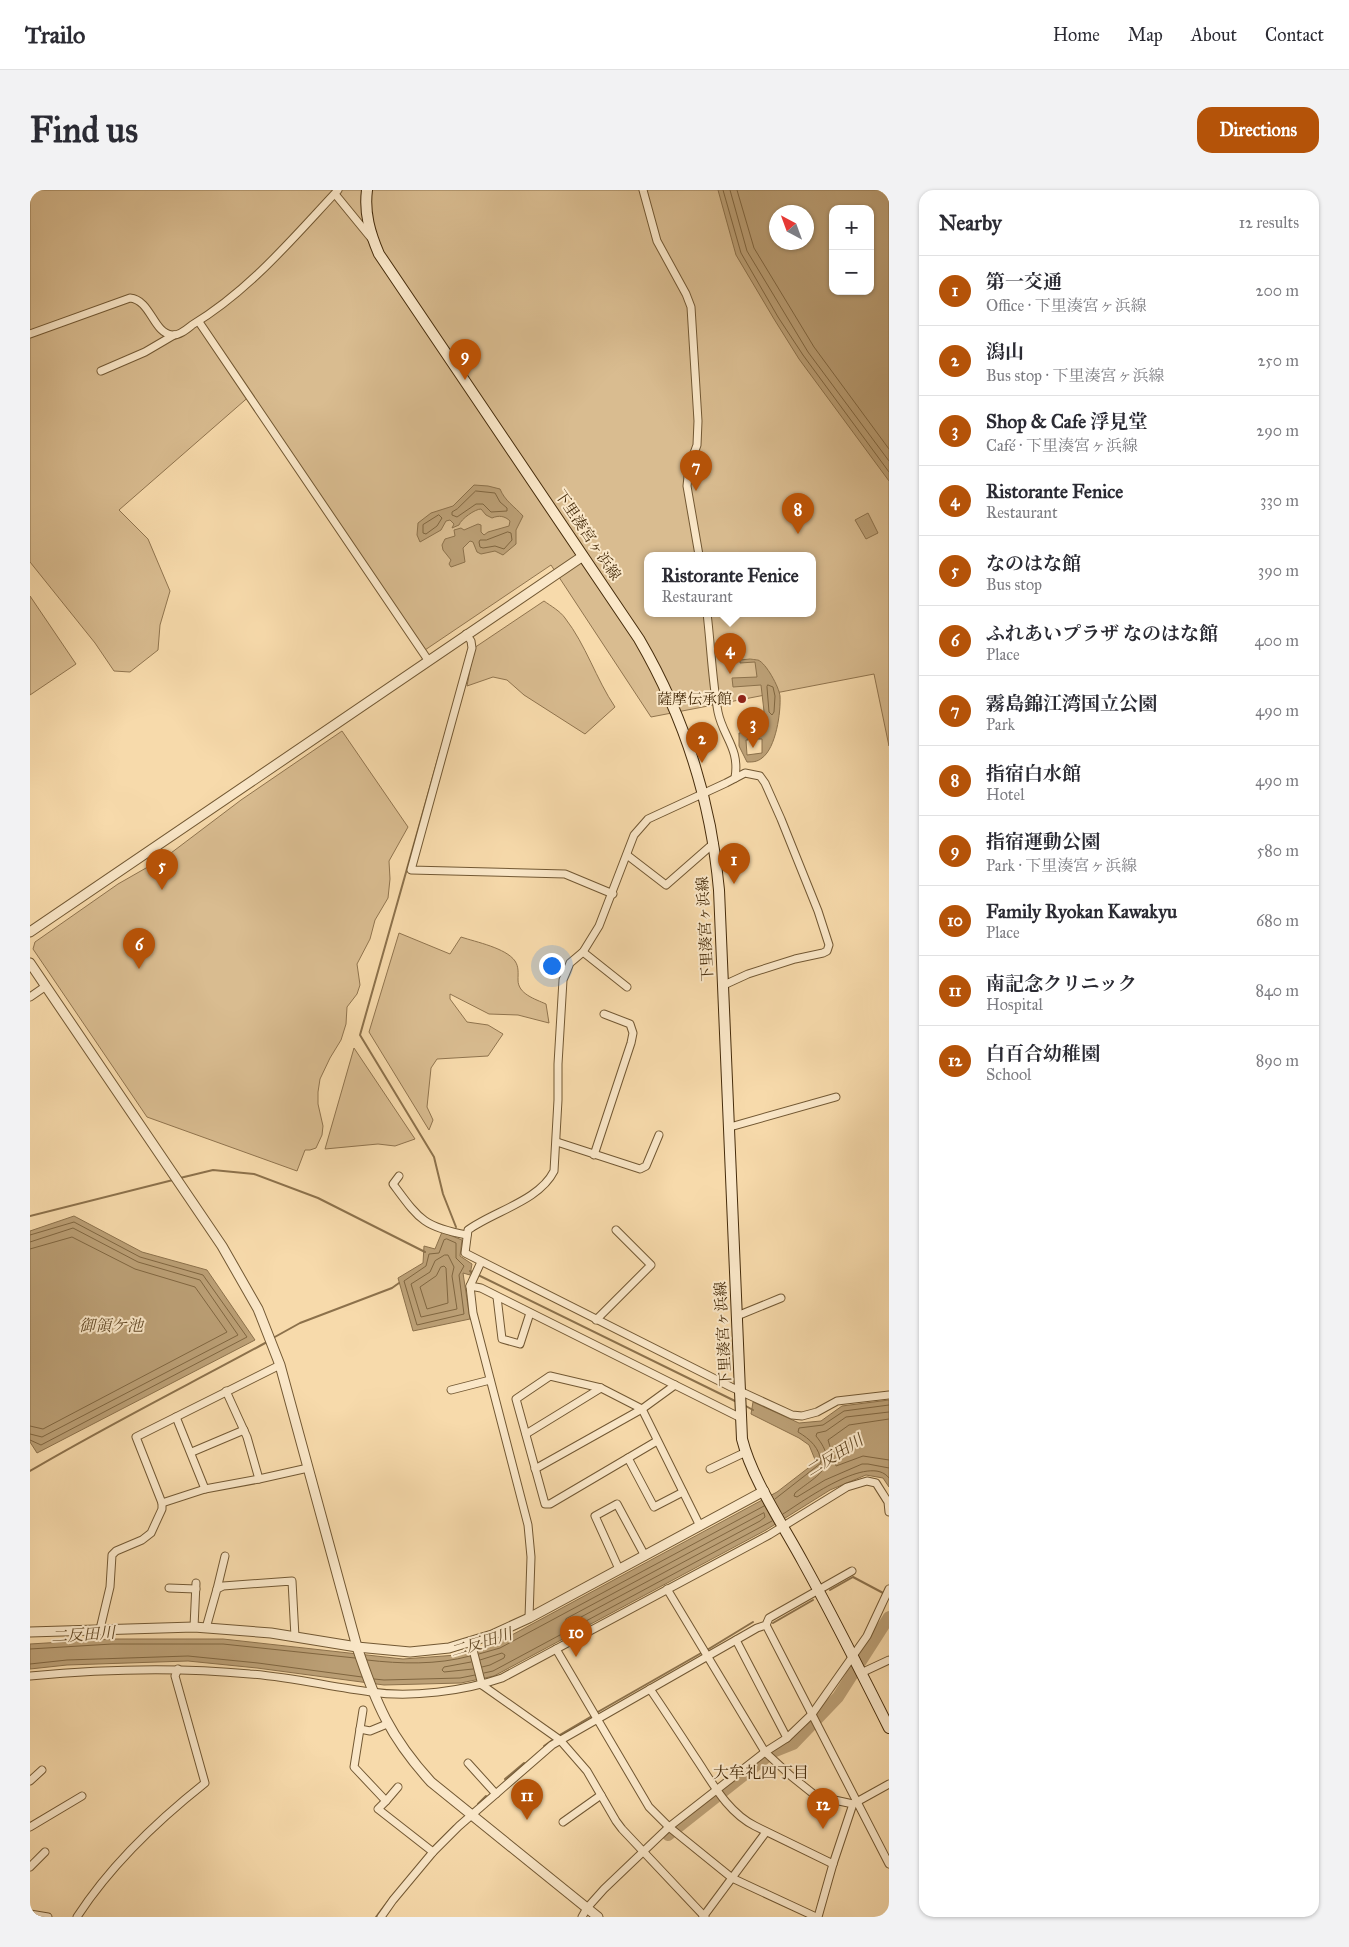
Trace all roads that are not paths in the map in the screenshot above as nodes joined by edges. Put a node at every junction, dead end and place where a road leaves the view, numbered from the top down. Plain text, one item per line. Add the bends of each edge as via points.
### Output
1 (367, 190) edge
2 (643, 190) edge
3 (336, 192) edge
4 (373, 240) junction
5 (199, 322) junction
6 (30, 334) edge
7 (174, 335) junction
8 (101, 371) dead end
9 (698, 552) edge
10 (584, 556) junction
11 (707, 617) edge
12 (466, 634) junction
13 (428, 660) junction
14 (735, 778) junction
15 (704, 792) junction
16 (714, 843) junction
17 (627, 855) junction
18 (613, 894) junction
19 (30, 932) edge
20 (583, 952) junction
21 (30, 963) edge
22 (724, 985) junction
23 (46, 986) junction
24 (627, 987) dead end
25 (30, 997) edge
26 (604, 1014) dead end
27 (836, 1098) dead end
28 (730, 1127) junction
29 (659, 1135) dead end
30 (557, 1142) junction
31 (594, 1155) junction
32 (399, 1176) dead end
33 (616, 1230) dead end
34 (468, 1235) junction
35 (480, 1263) junction
36 (471, 1283) junction
37 (497, 1297) junction
38 (781, 1298) dead end
39 (530, 1313) junction
40 (737, 1316) junction
41 (596, 1320) junction
42 (280, 1365) junction
43 (490, 1380) junction
44 (675, 1385) junction
45 (600, 1388) junction
46 (451, 1390) dead end
47 (226, 1391) junction
48 (741, 1392) junction
49 (889, 1395) edge
50 (642, 1409) junction
51 (176, 1417) junction
52 (741, 1418) junction
53 (244, 1430) junction
54 (526, 1434) junction
55 (657, 1441) junction
56 (192, 1452) junction
57 (746, 1452) junction
58 (628, 1458) junction
59 (308, 1468) junction
60 (535, 1469) junction
61 (710, 1469) dead end
62 (259, 1479) junction
63 (205, 1489) junction
64 (764, 1491) junction
65 (683, 1492) junction
66 (162, 1503) junction
67 (889, 1512) edge
68 (783, 1524) junction
69 (700, 1526) junction
70 (225, 1556) dead end
71 (645, 1556) junction
72 (619, 1569) junction
73 (852, 1571) dead end
74 (169, 1588) dead end
75 (217, 1589) junction
76 (667, 1589) junction
77 (819, 1590) junction
78 (889, 1590) edge
79 (529, 1618) junction
80 (766, 1625) junction
81 (194, 1627) junction
82 (206, 1628) junction
83 (100, 1629) junction
84 (30, 1632) edge
85 (295, 1637) junction
86 (736, 1640) junction
87 (471, 1642) junction
88 (357, 1647) junction
89 (556, 1649) junction
90 (706, 1653) junction
91 (852, 1656) junction
92 (889, 1660) edge
93 (178, 1669) junction
94 (861, 1672) junction
95 (30, 1676) edge
96 (482, 1685) junction
97 (650, 1689) junction
98 (372, 1692) junction
99 (363, 1710) dead end
100 (812, 1714) junction
101 (595, 1716) junction
102 (387, 1724) junction
103 (889, 1728) edge
104 (360, 1730) junction
105 (557, 1738) junction
106 (787, 1738) junction
107 (768, 1754) junction
108 (468, 1762) dead end
109 (42, 1770) dead end
110 (30, 1781) edge
111 (889, 1784) edge
112 (398, 1787) dead end
113 (719, 1793) junction
114 (496, 1794) junction
115 (601, 1795) junction
116 (82, 1796) dead end
117 (386, 1801) junction
118 (855, 1803) junction
119 (472, 1815) junction
120 (563, 1822) dead end
121 (30, 1827) edge
122 (671, 1830) junction
123 (766, 1832) junction
124 (45, 1852) dead end
125 (433, 1852) junction
126 (643, 1852) junction
127 (833, 1864) junction
128 (889, 1864) edge
129 (30, 1867) edge
130 (732, 1878) junction
131 (587, 1908) junction
132 (30, 1914) edge
133 (704, 1916) edge
134 (48, 1917) edge
135 (77, 1917) edge
136 (382, 1917) edge
137 (582, 1917) edge
138 (598, 1917) edge
139 (817, 1917) edge

1 - 4 main road, 下里湊宮ヶ浜線 via 366,214
2 - 9 street via 657,241 691,307 697,445 689,467 687,486
3 - 4 street
3 - 5 street via 247,285
4 - 10 main road, 下里湊宮ヶ浜線 via 389,269
5 - 7 street
5 - 13 street
6 - 7 street via 130,298 144,306 163,331
7 - 8 street
10 - 12 street
10 - 15 main road, 下里湊宮ヶ浜線 via 660,677 686,735
11 - 14 street via 719,714 737,765
12 - 13 street
12 - 18 street via 472,648 411,870 564,874
13 - 19 street
14 - 15 street
14 - 22 street via 745,773 756,774 763,779 829,945 824,954 795,959
15 - 16 main road, 下里湊宮ヶ浜線
15 - 17 street via 648,819 634,835
16 - 17 street via 666,886
16 - 22 main road, 下里湊宮ヶ浜線
17 - 18 street
18 - 20 street
20 - 24 street
20 - 30 street via 570,963 564,980
21 - 23 street
22 - 28 main road, 下里湊宮ヶ浜線
23 - 25 street
23 - 42 street via 234,1263 268,1332
26 - 31 street via 630,1024 633,1033
27 - 28 street
28 - 40 main road, 下里湊宮ヶ浜線
29 - 31 street via 646,1166 640,1169
30 - 31 street
30 - 34 street via 550,1179 508,1209 477,1223 468,1230
32 - 34 street via 393,1184 423,1220 442,1230
33 - 41 street via 651,1265
34 - 35 street via 465,1253
35 - 36 street
35 - 41 street
36 - 37 street
36 - 43 street via 473,1314
37 - 39 street
37 - 39 street via 502,1339 520,1344
38 - 40 street
39 - 44 street
40 - 48 main road, 下里湊宮ヶ浜線
41 - 48 street
42 - 47 street
42 - 59 street
43 - 46 street
43 - 79 street via 528,1525 531,1557
44 - 50 street
44 - 52 street
45 - 50 street
45 - 54 street
45 - 54 street via 550,1376 516,1399
47 - 51 street
47 - 53 street
48 - 49 street via 792,1415 802,1416 837,1401
48 - 52 main road, 下里湊宮ヶ浜線
50 - 55 street
50 - 60 street
51 - 56 street
51 - 66 street via 136,1437
52 - 57 main road, 下里湊宮ヶ浜線
53 - 56 street
53 - 62 street
54 - 60 street
55 - 58 street
55 - 65 street
56 - 63 street
57 - 61 street
57 - 64 main road, 下里湊宮ヶ浜線
58 - 60 street via 550,1504 545,1504
58 - 65 street via 654,1507
59 - 62 street
59 - 88 street
62 - 63 street
63 - 66 street
64 - 68 main road, 下里湊宮ヶ浜線
64 - 69 street
65 - 69 street
66 - 83 street via 151,1533 112,1555 110,1587
67 - 68 street via 888,1502 876,1483 867,1481 847,1487
68 - 76 street
68 - 77 main road, 下里湊宮ヶ浜線
69 - 71 street
70 - 75 street
71 - 72 street
71 - 72 street via 617,1504 595,1516
72 - 79 street
73 - 77 street
74 - 81 street via 196,1586
75 - 82 street
75 - 85 street via 292,1581
76 - 89 street
76 - 90 street
77 - 80 street via 769,1618
77 - 91 main road, 下里湊宮ヶ浜線
78 - 91 street via 867,1636
79 - 87 street
80 - 86 street
80 - 100 street
81 - 82 street
81 - 83 street
82 - 85 street
83 - 84 street
85 - 88 street
86 - 90 street
86 - 106 street
87 - 88 street via 410,1652
87 - 96 street
88 - 98 street
89 - 96 street
89 - 101 street
90 - 97 street
90 - 107 street
91 - 94 main road, 下里湊宮ヶ浜線
91 - 100 street
92 - 94 street
93 - 95 street via 89,1670
93 - 98 street via 251,1674
93 - 135 street via 175,1676 205,1783 142,1839 94,1890
94 - 103 main road, 下里湊宮ヶ浜線
96 - 98 street via 403,1694
96 - 105 street
97 - 101 street
97 - 113 street
98 - 102 street
99 - 104 street
100 - 106 street
100 - 118 street
101 - 105 street
101 - 122 street via 649,1807
102 - 104 street via 370,1731
102 - 119 street via 411,1760 431,1782
104 - 117 street via 354,1767
105 - 114 street
105 - 115 street via 588,1770
106 - 107 street
107 - 113 street
107 - 118 street via 816,1796
108 - 114 street
109 - 110 street
111 - 118 street
112 - 117 street
113 - 122 street
113 - 123 street via 744,1821
114 - 119 street
115 - 120 street
115 - 126 street via 616,1821
116 - 121 street
117 - 125 street via 378,1809
118 - 127 street
118 - 128 street
119 - 125 street
119 - 131 street
122 - 126 street
122 - 130 street
123 - 127 street
123 - 130 street
124 - 129 street
125 - 136 street
126 - 131 street
126 - 133 street
127 - 139 street
130 - 133 street
130 - 139 street
131 - 137 street
131 - 138 street
132 - 134 street

